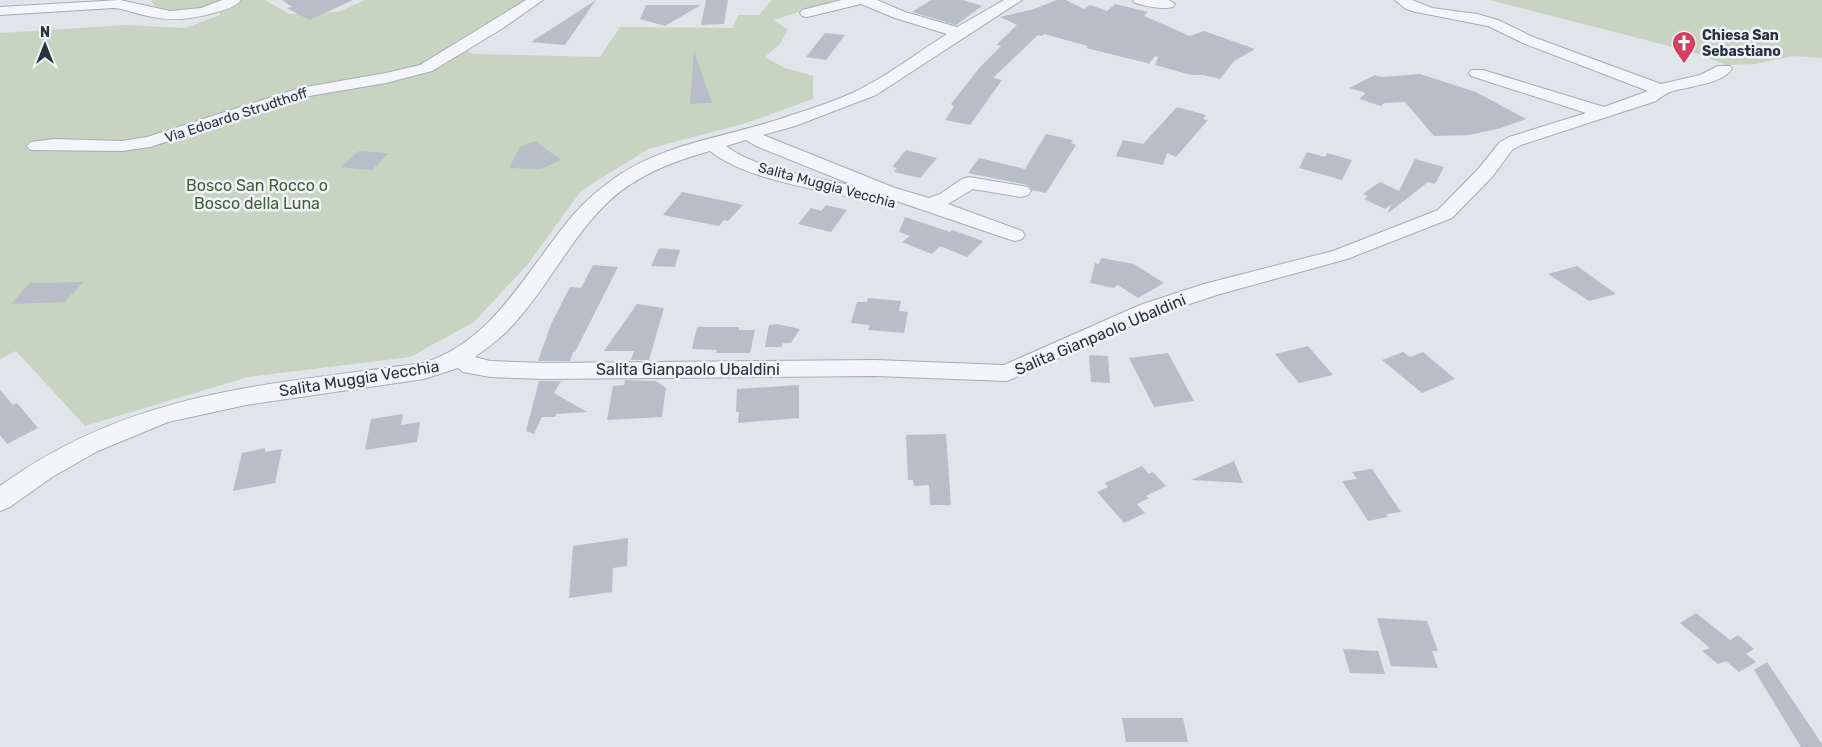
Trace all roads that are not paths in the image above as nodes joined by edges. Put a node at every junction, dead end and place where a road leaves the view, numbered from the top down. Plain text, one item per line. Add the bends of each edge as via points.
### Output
1 (234, 0) edge
2 (536, 0) edge
3 (859, 0) edge
4 (864, 0) edge
5 (1015, 0) edge
6 (1140, 0) edge
7 (1402, 0) edge
8 (1168, 4) dead end
9 (0, 11) edge
10 (807, 13) dead end
11 (960, 34) junction
12 (1724, 69) dead end
13 (1477, 73) dead end
14 (1660, 90) junction
15 (1604, 113) junction
16 (748, 134) junction
17 (713, 144) junction
18 (36, 146) dead end
19 (1021, 191) dead end
20 (922, 206) junction
21 (1015, 235) dead end
22 (460, 357) junction
23 (0, 500) edge

1 - 9 street via 214,10 179,14 148,12 127,4
2 - 18 street, Via Edoardo Strudthoff via 426,68 306,92 150,142 122,146
3 - 10 street
4 - 11 street
5 - 11 street, Salita Muggia Vecchia
6 - 8 street
7 - 14 street via 1427,10 1508,27 1524,38
11 - 16 street, Salita Muggia Vecchia via 870,91
12 - 14 street, Salita Gianpaolo Ubaldini via 1706,78
13 - 15 street
14 - 15 street, Salita Gianpaolo Ubaldini via 1650,97
15 - 22 street, Salita Gianpaolo Ubaldini via 1506,146 1446,214 1340,255 1212,288 1148,310 1007,373 875,368 490,369 471,366
16 - 17 street, Salita Muggia Vecchia
16 - 20 street, Salita Muggia Vecchia
17 - 20 street, Salita Muggia Vecchia via 734,159 810,183
17 - 22 street, Salita Muggia Vecchia via 651,165 603,196 581,218 497,328
19 - 20 street via 969,183 947,198
20 - 21 street, Salita Muggia Vecchia
22 - 23 street, Salita Muggia Vecchia via 424,371 250,395 186,408 131,426 80,450

